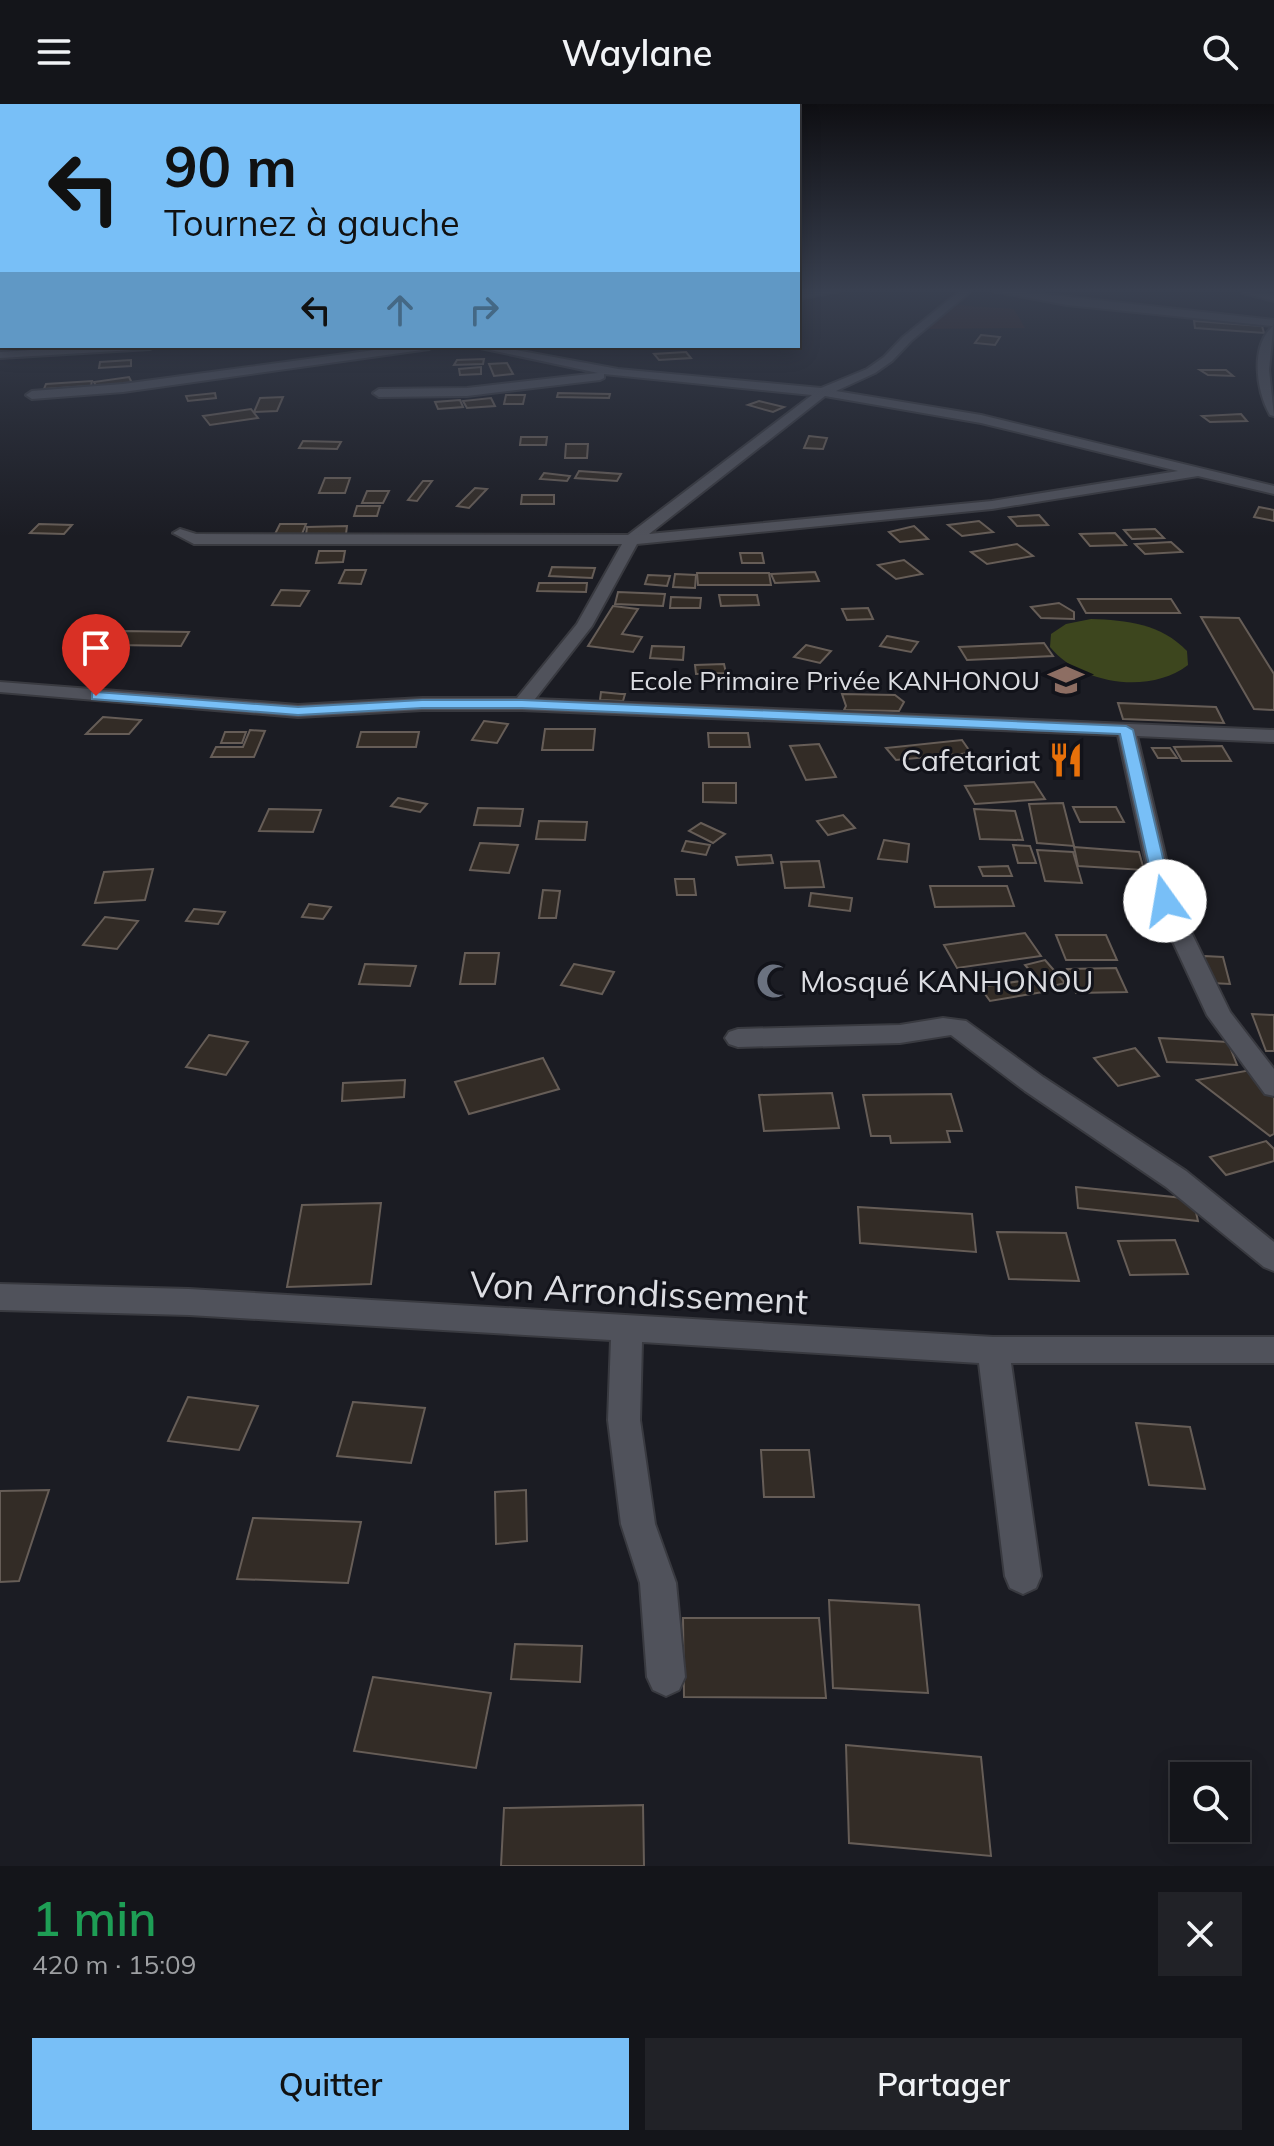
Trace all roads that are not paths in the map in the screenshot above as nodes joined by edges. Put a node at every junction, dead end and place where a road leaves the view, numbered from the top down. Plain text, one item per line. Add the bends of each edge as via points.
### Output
1 (231, 373) edge
2 (616, 373) edge
3 (620, 373) edge
4 (866, 373) edge
5 (1264, 373) edge
6 (823, 392) junction
7 (379, 393) dead end
8 (32, 395) dead end
9 (1274, 412) edge
10 (1197, 472) junction
11 (1274, 490) edge
12 (180, 533) dead end
13 (632, 540) junction
14 (0, 687) edge
15 (522, 704) junction
16 (1126, 730) junction
17 (1274, 736) edge
18 (738, 1038) dead end
19 (1274, 1087) edge
20 (1274, 1259) edge
21 (0, 1297) edge
22 (627, 1329) junction
23 (993, 1350) junction
24 (1274, 1350) edge
25 (1023, 1576) dead end
26 (666, 1677) dead end

1 - 8 street
2 - 7 street via 467,392
3 - 6 street
4 - 6 street
5 - 9 street
6 - 10 street via 981,419
6 - 13 street
10 - 11 street
10 - 13 street via 992,505
12 - 13 street via 194,539
13 - 15 street via 584,626
14 - 15 street via 298,711
15 - 16 street
16 - 17 street
16 - 19 street via 1165,901 1219,1015
18 - 20 street via 900,1034 957,1027 1176,1179
21 - 22 street, Von Arrondissement via 189,1302
22 - 23 street, Von Arrondissement
22 - 26 street via 624,1420 638,1524 658,1583
23 - 24 street, Von Arrondissement
23 - 25 street

